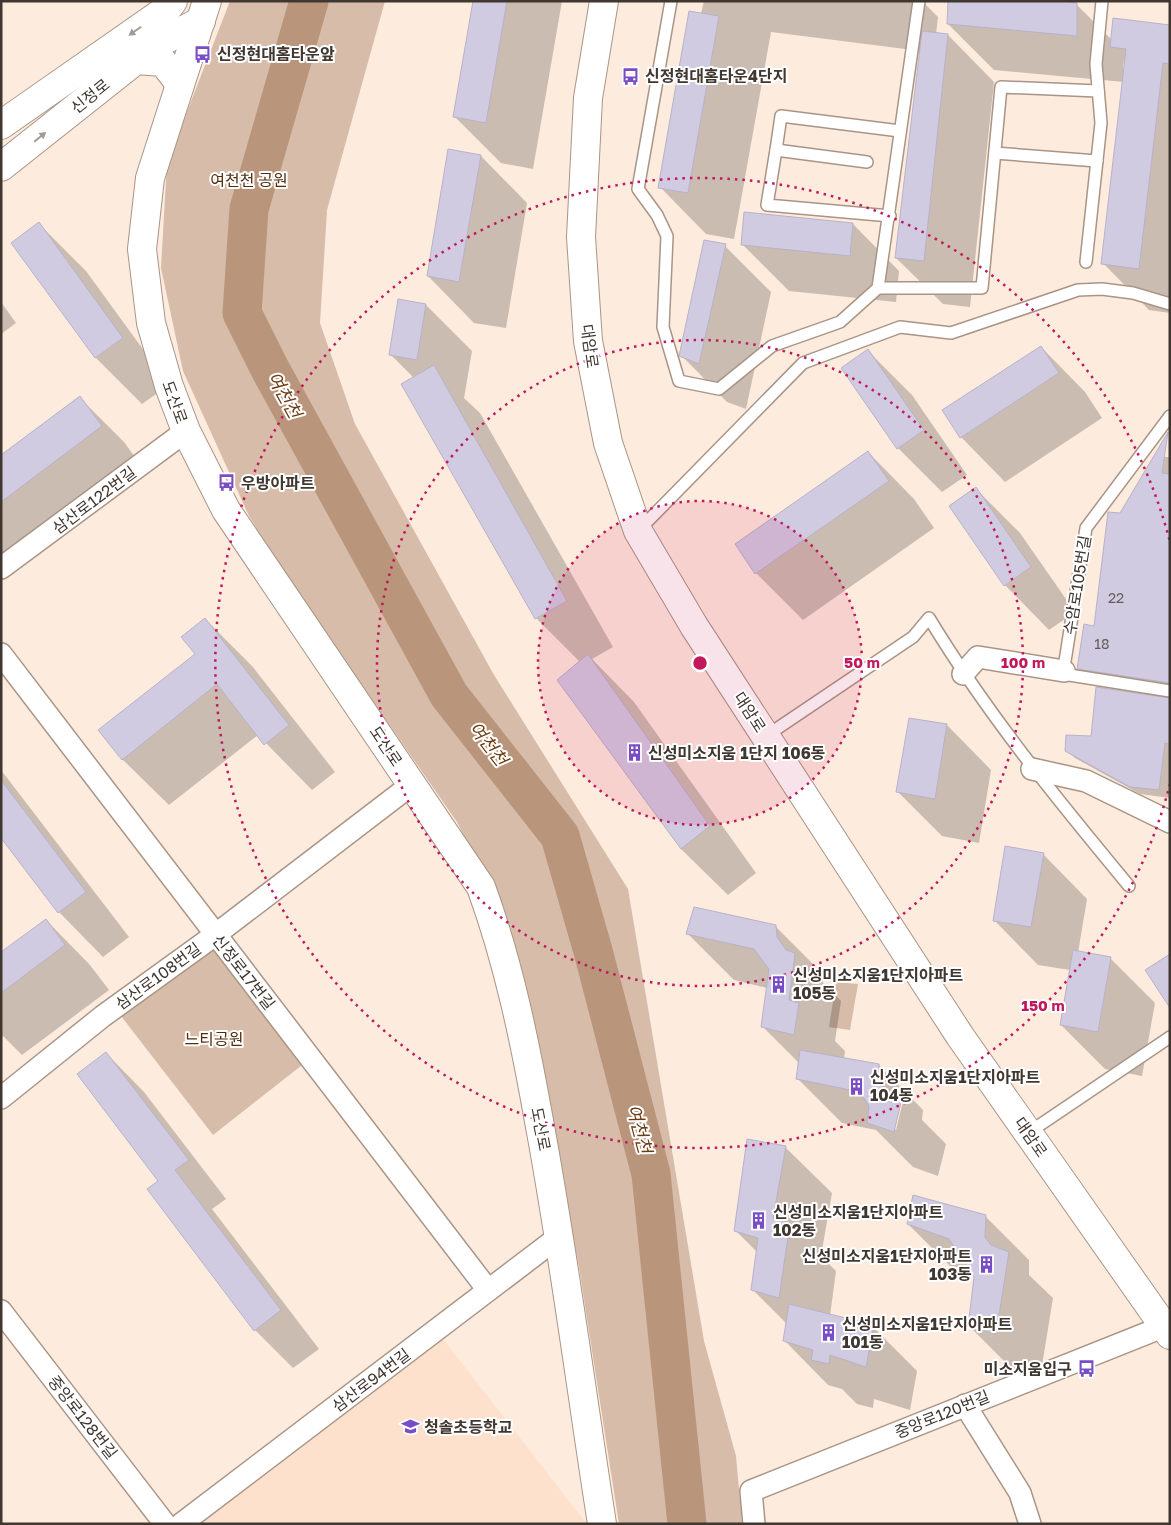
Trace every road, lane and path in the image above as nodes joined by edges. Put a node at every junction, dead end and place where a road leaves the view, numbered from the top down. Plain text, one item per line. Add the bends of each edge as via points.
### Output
1 (173, 1) edge
2 (604, 1) edge
3 (671, 1) edge
4 (919, 1) edge
5 (1102, 1) edge
6 (204, 11) edge
7 (136, 60) junction
8 (180, 84) junction
9 (1098, 92) junction
10 (1, 124) edge
11 (900, 131) junction
12 (776, 150) junction
13 (995, 153) junction
14 (1097, 160) junction
15 (868, 162) dead end
16 (1, 167) edge
17 (890, 216) junction
18 (1086, 262) dead end
19 (878, 288) junction
20 (1170, 304) edge
21 (1170, 416) edge
22 (186, 431) junction
23 (638, 531) junction
24 (1, 568) edge
25 (1, 654) edge
26 (1064, 671) junction
27 (963, 674) junction
28 (1170, 691) edge
29 (766, 736) junction
30 (1032, 769) junction
31 (412, 784) junction
32 (1170, 822) edge
33 (1129, 886) dead end
34 (215, 935) junction
35 (1170, 1037) edge
36 (1, 1098) edge
37 (1028, 1133) junction
38 (560, 1235) junction
39 (488, 1290) junction
40 (1, 1311) edge
41 (1168, 1328) edge
42 (965, 1405) junction
43 (165, 1524) edge
44 (181, 1524) edge
45 (602, 1524) edge
46 (754, 1524) edge
47 (1030, 1524) edge

1 -> 10 main road, 신정로 via 167,9
2 - 23 main road, 대암로 via 588,98 581,237 588,341 608,442
3 - 19 lane via 638,189 667,236 663,326 679,380 719,389 772,346 840,322
4 - 11 lane
5 - 9 lane via 1096,64
6 - 7 main road, 신정로
6 - 8 main road, 도산로
7 - 8 main road via 163,62
16 -> 7 main road, 신정로
8 - 22 main road, 도산로 via 150,178 142,249 151,323
9 - 13 lane via 1001,87
9 - 14 lane via 1101,122
11 - 12 lane via 781,116
11 - 17 lane
12 - 15 lane
12 - 17 lane via 768,205
13 - 14 lane
13 - 19 lane via 982,288
14 - 18 lane
17 - 19 lane
20 - 23 lane via 1110,290 1078,290 951,333 900,327 802,363
21 - 26 lane, 수암로105번길 via 1086,528
22 - 24 street, 삼산로122번길
22 - 31 main road, 도산로 via 226,510
23 - 29 main road, 대암로 via 694,626
25 - 34 street, 신정로17번길
26 - 27 street via 978,657
26 - 28 lane via 1063,674
27 - 29 lane via 929,618 913,637
27 - 30 lane
29 - 37 main road, 대암로 via 960,1036
30 - 32 street via 1086,782
30 - 33 lane
31 - 34 street, 삼산로108번길
31 - 38 main road, 도산로 via 481,887 499,936 522,1030
34 - 36 street, 삼산로108번길 via 103,1016
34 - 39 street, 신정로17번길
35 - 37 lane
37 - 41 main road, 대암로
38 - 39 street, 삼산로94번길
38 - 45 main road, 도산로
39 - 44 street, 삼산로94번길
40 - 43 street, 중앙로128번길
41 - 42 street, 중앙로120번길
42 - 46 street, 중앙로120번길 via 750,1491
42 - 47 street via 1020,1493

